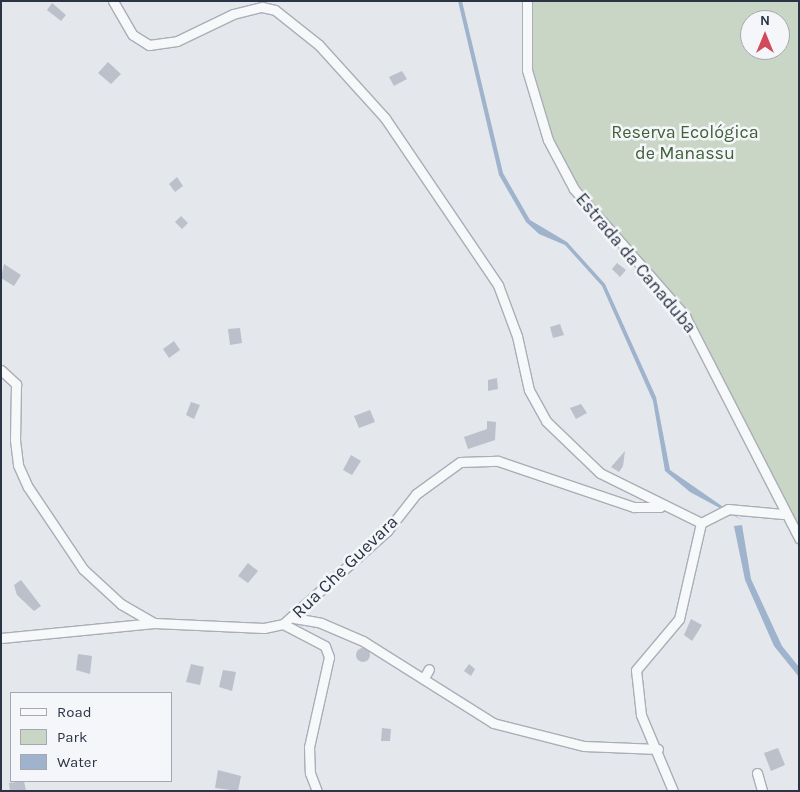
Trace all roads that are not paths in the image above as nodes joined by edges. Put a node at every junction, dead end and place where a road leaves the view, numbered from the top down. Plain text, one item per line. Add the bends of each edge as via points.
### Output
1 (113, 1) edge
2 (527, 1) edge
3 (1, 370) edge
4 (663, 507) junction
5 (784, 514) junction
6 (701, 523) junction
7 (799, 538) edge
8 (294, 618) junction
9 (154, 623) junction
10 (284, 624) junction
11 (1, 638) edge
12 (429, 669) dead end
13 (424, 678) junction
14 (658, 749) junction
15 (757, 773) dead end
16 (317, 791) edge
17 (673, 791) edge
18 (762, 791) edge

1 - 4 street via 134,35 149,45 177,41 233,14 262,7 275,10 319,45 386,118 492,276 517,336 529,390 546,421 600,473
2 - 5 street, Estrada da Canaduba via 527,70 548,140 574,189 685,316
3 - 9 street via 16,384 15,440 18,465 28,487 83,569 120,604
4 - 6 street
4 - 8 street, Rua Che Guevara via 634,507 498,461 460,462 416,494 387,531 326,582
5 - 6 street via 728,509
5 - 7 street, Estrada da Canaduba
6 - 14 street via 679,619 636,670 641,715
8 - 10 street, Rua Che Guevara
8 - 13 street via 337,629
9 - 10 street, Rua Che Guevara via 264,628
9 - 11 street, Rua Che Guevara
10 - 16 street via 325,646 329,657 309,747 310,773
12 - 13 street
13 - 14 street via 493,723 519,731 584,746
14 - 17 street
15 - 18 street

